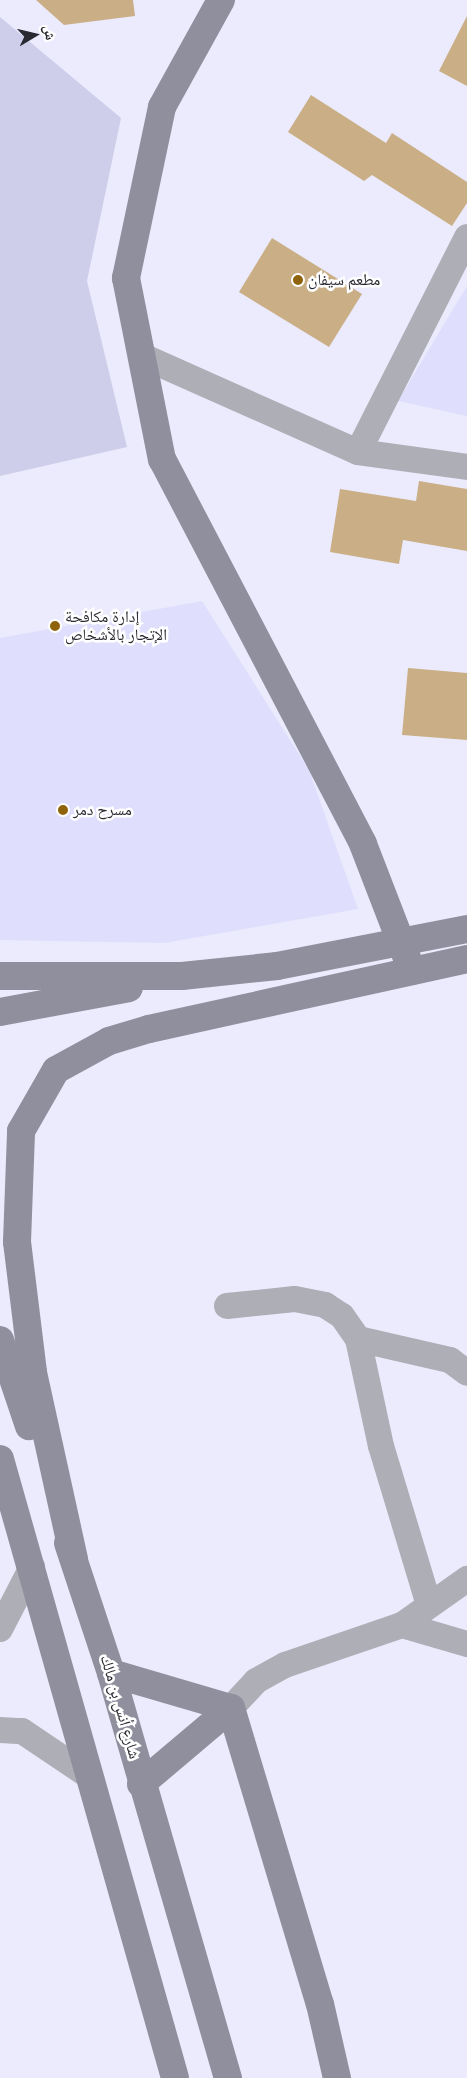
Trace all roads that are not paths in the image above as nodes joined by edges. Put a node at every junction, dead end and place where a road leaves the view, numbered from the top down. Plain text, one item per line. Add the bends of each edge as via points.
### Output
1 (221, 0) edge
2 (467, 237) edge
3 (142, 356) junction
4 (358, 452) junction
5 (467, 467) edge
6 (467, 929) edge
7 (399, 940) junction
8 (467, 958) edge
9 (412, 971) junction
10 (0, 976) edge
11 (182, 976) junction
12 (0, 1012) edge
13 (0, 1263) edge
14 (227, 1306) dead end
15 (358, 1339) junction
16 (0, 1340) edge
17 (33, 1372) junction
18 (467, 1373) edge
19 (1, 1463) edge
20 (74, 1559) junction
21 (32, 1567) junction
22 (467, 1579) edge
23 (429, 1605) junction
24 (402, 1625) junction
25 (0, 1629) edge
26 (467, 1644) edge
27 (111, 1673) junction
28 (231, 1708) junction
29 (0, 1730) edge
30 (89, 1776) junction
31 (141, 1784) junction
32 (175, 2078) edge
33 (228, 2078) edge
34 (337, 2078) edge

1 - 3 street via 162,107 126,278
2 - 4 street
3 - 4 street
3 - 7 street via 162,459 362,844
4 - 5 street
6 - 7 street
7 - 9 street
7 - 11 street via 277,966
8 - 9 street
9 - 17 street via 149,1029 109,1041 56,1070 21,1131 17,1242
10 - 11 street
11 - 12 street
13 - 17 street
14 - 15 street via 295,1299 325,1305 342,1316
15 - 18 street via 450,1360
15 - 23 street via 381,1446
16 - 20 street, شارع أنس بن مالك
17 - 20 street
19 - 21 street
20 - 27 street, شارع أنس بن مالك
21 - 25 street
21 - 30 street
22 - 23 street
23 - 24 street
24 - 26 street
24 - 28 street via 284,1664 256,1681
27 - 28 street
27 - 31 street, شارع أنس بن مالك
28 - 31 street
28 - 34 street via 320,2004
29 - 30 street via 22,1731
30 - 32 street
31 - 33 street, شارع أنس بن مالك

